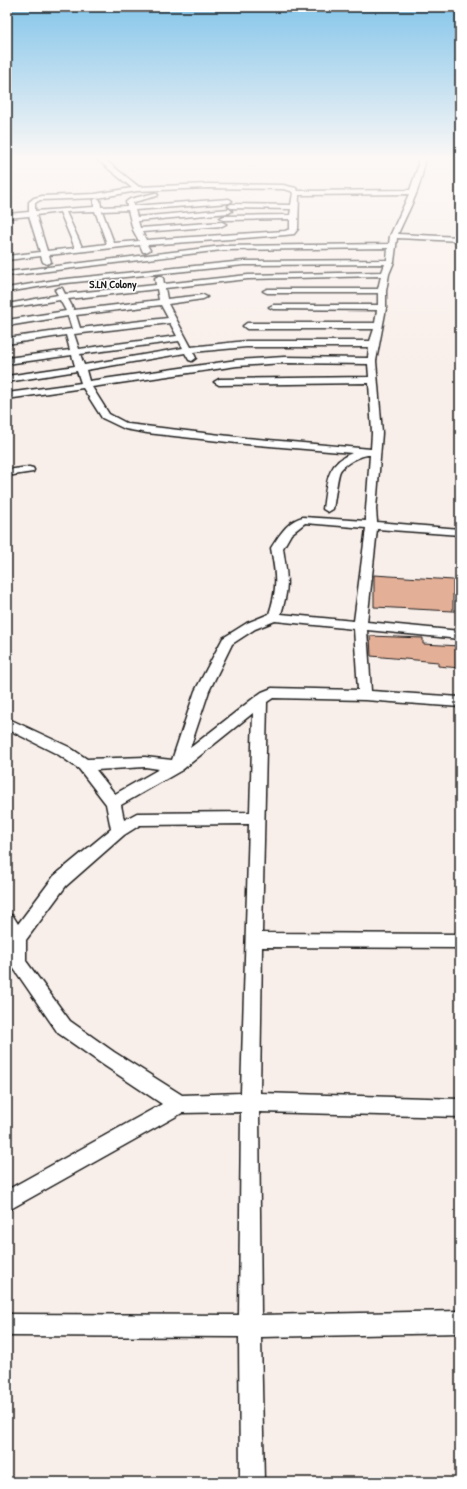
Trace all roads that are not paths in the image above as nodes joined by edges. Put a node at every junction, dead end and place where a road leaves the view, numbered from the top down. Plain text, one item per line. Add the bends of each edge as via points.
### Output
1 (37, 228) edge
2 (70, 228) edge
3 (105, 228) edge
4 (151, 228) edge
5 (222, 228) edge
6 (294, 228) edge
7 (398, 228) edge
8 (137, 230) joint
9 (220, 236) junction
10 (460, 238) edge
11 (393, 241) junction
12 (143, 243) junction
13 (111, 246) junction
14 (222, 248) junction
15 (79, 249) junction
16 (44, 253) junction
17 (8, 256) edge
18 (149, 256) junction
19 (390, 262) junction
20 (244, 263) junction
21 (48, 268) junction
22 (157, 272) junction
23 (7, 274) edge
24 (385, 274) junction
25 (248, 277) junction
26 (56, 282) junction
27 (161, 287) junction
28 (7, 290) edge
29 (267, 291) dead end
30 (382, 291) junction
31 (63, 297) junction
32 (203, 297) dead end
33 (163, 301) junction
34 (7, 306) edge
35 (273, 307) dead end
36 (382, 308) junction
37 (71, 313) junction
38 (173, 320) junction
39 (7, 323) edge
40 (248, 326) dead end
41 (379, 326) junction
42 (73, 331) junction
43 (181, 338) junction
44 (7, 341) edge
45 (374, 344) junction
46 (188, 350) junction
47 (75, 352) junction
48 (7, 361) edge
49 (372, 361) junction
50 (80, 368) junction
51 (196, 368) junction
52 (7, 379) edge
53 (373, 380) junction
54 (219, 382) dead end
55 (86, 385) junction
56 (7, 396) edge
57 (370, 452) junction
58 (29, 470) dead end
59 (7, 473) edge
60 (328, 509) dead end
61 (372, 525) junction
62 (460, 532) edge
63 (274, 617) junction
64 (360, 626) junction
65 (460, 635) edge
66 (365, 695) junction
67 (260, 700) junction
68 (460, 702) edge
69 (7, 723) edge
70 (84, 765) junction
71 (177, 766) junction
72 (112, 802) junction
73 (256, 818) junction
74 (120, 831) junction
75 (7, 921) edge
76 (255, 940) junction
77 (460, 941) edge
78 (13, 944) edge
79 (250, 1102) junction
80 (180, 1104) junction
81 (460, 1108) edge
82 (7, 1201) edge
83 (460, 1322) edge
84 (7, 1325) edge
85 (250, 1326) junction
86 (252, 1482) edge

1 - 16 street
2 - 15 street
3 - 13 street
4 - 8 street
5 - 9 street
6 - 9 street via 291,232
7 - 11 street
8 - 12 street
9 - 12 street
9 - 14 street
10 - 11 street
11 - 14 street
11 - 19 street
12 - 13 street
12 - 18 street
13 - 15 street
14 - 18 street
15 - 16 street
16 - 17 street
16 - 21 street
18 - 21 street
18 - 22 street
19 - 20 street
19 - 24 street
20 - 22 street
20 - 25 street
21 - 23 street
21 - 26 street
22 - 26 street
22 - 27 street
24 - 25 street
24 - 30 street
25 - 27 street
26 - 28 street
26 - 31 street
27 - 31 street
27 - 33 street
29 - 30 street
30 - 36 street
31 - 34 street
31 - 37 street
32 - 33 street
33 - 37 street
33 - 38 street
35 - 36 street
36 - 41 street
37 - 39 street
37 - 42 street
38 - 42 street
38 - 43 street
40 - 41 street
41 - 45 street
42 - 44 street
42 - 47 street
43 - 46 street
43 - 47 street
45 - 46 street via 246,344
45 - 49 street
46 - 50 street
46 - 51 street
47 - 48 street
47 - 50 street
49 - 51 street via 284,360
49 - 53 street
50 - 52 street
50 - 55 street
51 - 55 street
53 - 54 street
53 - 57 street via 377,433
55 - 56 street
55 - 57 street via 105,416 125,426
57 - 60 street via 349,458 335,470
57 - 61 street
58 - 59 street
61 - 62 street
61 - 63 street via 303,520 287,532 277,548 282,578 281,596
61 - 64 street
63 - 64 street
63 - 71 street via 251,626 227,641 202,691
64 - 65 street
64 - 66 street
66 - 67 street via 277,692
66 - 68 street
67 - 71 street
67 - 73 street
69 - 70 street via 64,751
70 - 71 street via 145,762
70 - 72 street
71 - 72 street
72 - 74 street
73 - 74 street via 137,819
73 - 76 street
74 - 78 street via 60,881
75 - 78 street
76 - 77 street
76 - 79 street
78 - 80 street via 18,962 64,1027
79 - 80 street
79 - 81 street
79 - 85 street
80 - 82 street
83 - 85 street
84 - 85 street
85 - 86 street

